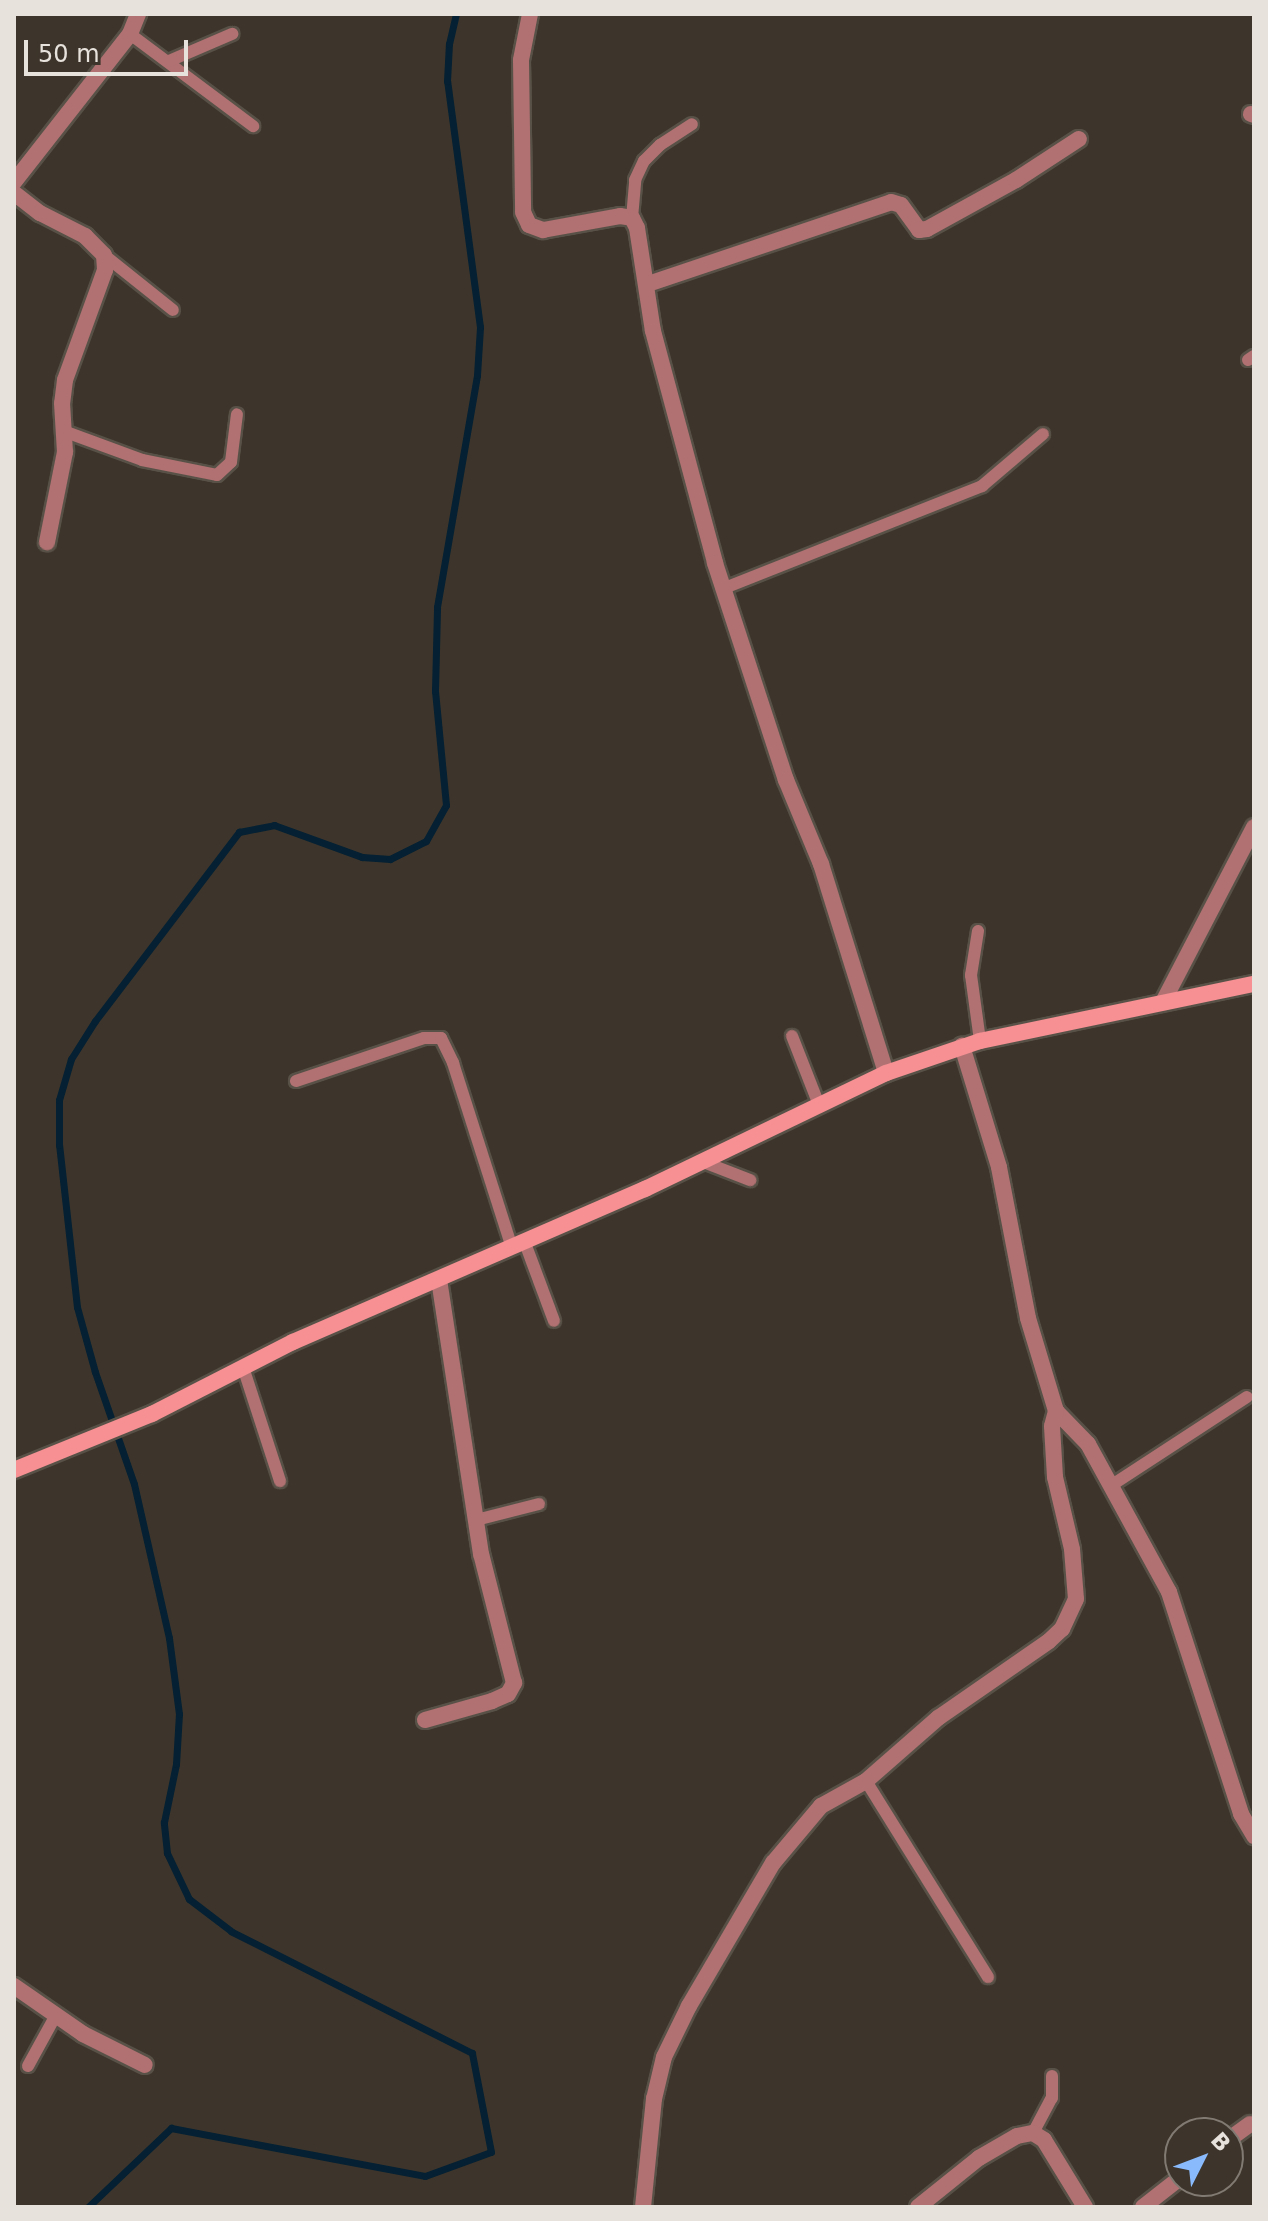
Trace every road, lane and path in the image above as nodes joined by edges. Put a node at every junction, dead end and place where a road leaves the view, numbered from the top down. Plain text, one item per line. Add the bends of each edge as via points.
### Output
1 (138, 14) edge
2 (530, 14) edge
3 (130, 34) junction
4 (232, 34) dead end
5 (169, 61) junction
6 (692, 124) dead end
7 (253, 126) dead end
8 (1079, 139) dead end
9 (14, 182) edge
10 (14, 193) edge
11 (632, 218) junction
12 (104, 255) junction
13 (648, 284) junction
14 (173, 310) dead end
15 (237, 414) dead end
16 (66, 432) junction
17 (1043, 434) dead end
18 (47, 542) dead end
19 (722, 589) junction
20 (1254, 827) edge
21 (978, 931) dead end
22 (1254, 984) edge
23 (1163, 1002) junction
24 (792, 1036) dead end
25 (980, 1041) junction
26 (962, 1046) junction
27 (886, 1073) junction
28 (296, 1081) dead end
29 (819, 1105) junction
30 (701, 1161) junction
31 (750, 1180) dead end
32 (518, 1245) junction
33 (439, 1281) junction
34 (554, 1321) dead end
35 (243, 1367) junction
36 (1247, 1397) dead end
37 (1056, 1411) junction
38 (14, 1470) edge
39 (280, 1481) dead end
40 (1112, 1485) junction
41 (539, 1504) dead end
42 (476, 1520) junction
43 (425, 1720) dead end
44 (866, 1781) junction
45 (1254, 1836) edge
46 (988, 1977) dead end
47 (14, 1986) edge
48 (56, 2015) junction
49 (145, 2065) dead end
50 (28, 2066) dead end
51 (1052, 2076) dead end
52 (1250, 2124) dead end
53 (1244, 2128) edge
54 (1033, 2133) junction
55 (1164, 2191) edge
56 (643, 2207) edge
57 (918, 2207) edge
58 (1085, 2207) edge
59 (1143, 2207) edge

1 - 3 street
2 - 11 street via 521,60 523,212 529,225 543,230
3 - 5 lane
3 - 9 street
4 - 5 lane
5 - 7 lane
6 - 11 lane via 644,161 635,180
8 - 13 street via 927,229 919,230 901,205 891,202
10 - 12 street via 85,236
11 - 13 street
12 - 14 lane
12 - 16 street via 105,270 65,380
13 - 19 street via 668,393
15 - 16 lane via 231,462 217,475 142,460
16 - 18 street
17 - 19 lane via 982,486
19 - 27 street via 786,780 821,864
20 - 23 street
21 - 25 lane via 971,975
22 - 23 street
23 - 25 street
24 - 29 lane
25 - 26 street
26 - 27 street
26 - 37 street via 999,1167 1028,1318
27 - 29 street
28 - 32 lane via 424,1038 441,1038
29 - 30 street
30 - 31 lane
30 - 32 street
32 - 33 street
32 - 34 lane
33 - 35 street
33 - 42 street
35 - 38 street via 152,1414
35 - 39 lane
36 - 40 lane
37 - 40 street via 1088,1444
37 - 44 street via 1055,1477 1077,1582 1071,1612 1049,1641 938,1718
40 - 45 street via 1169,1592 1241,1814
41 - 42 lane
42 - 43 street via 514,1683 492,1701
44 - 46 lane
44 - 56 street via 821,1806 773,1863 689,2006 664,2057 654,2099
47 - 48 street
48 - 49 street
48 - 50 lane
51 - 54 lane via 1052,2098
52 - 53 street
54 - 57 street via 979,2158
54 - 58 street via 1044,2140
55 - 59 street

